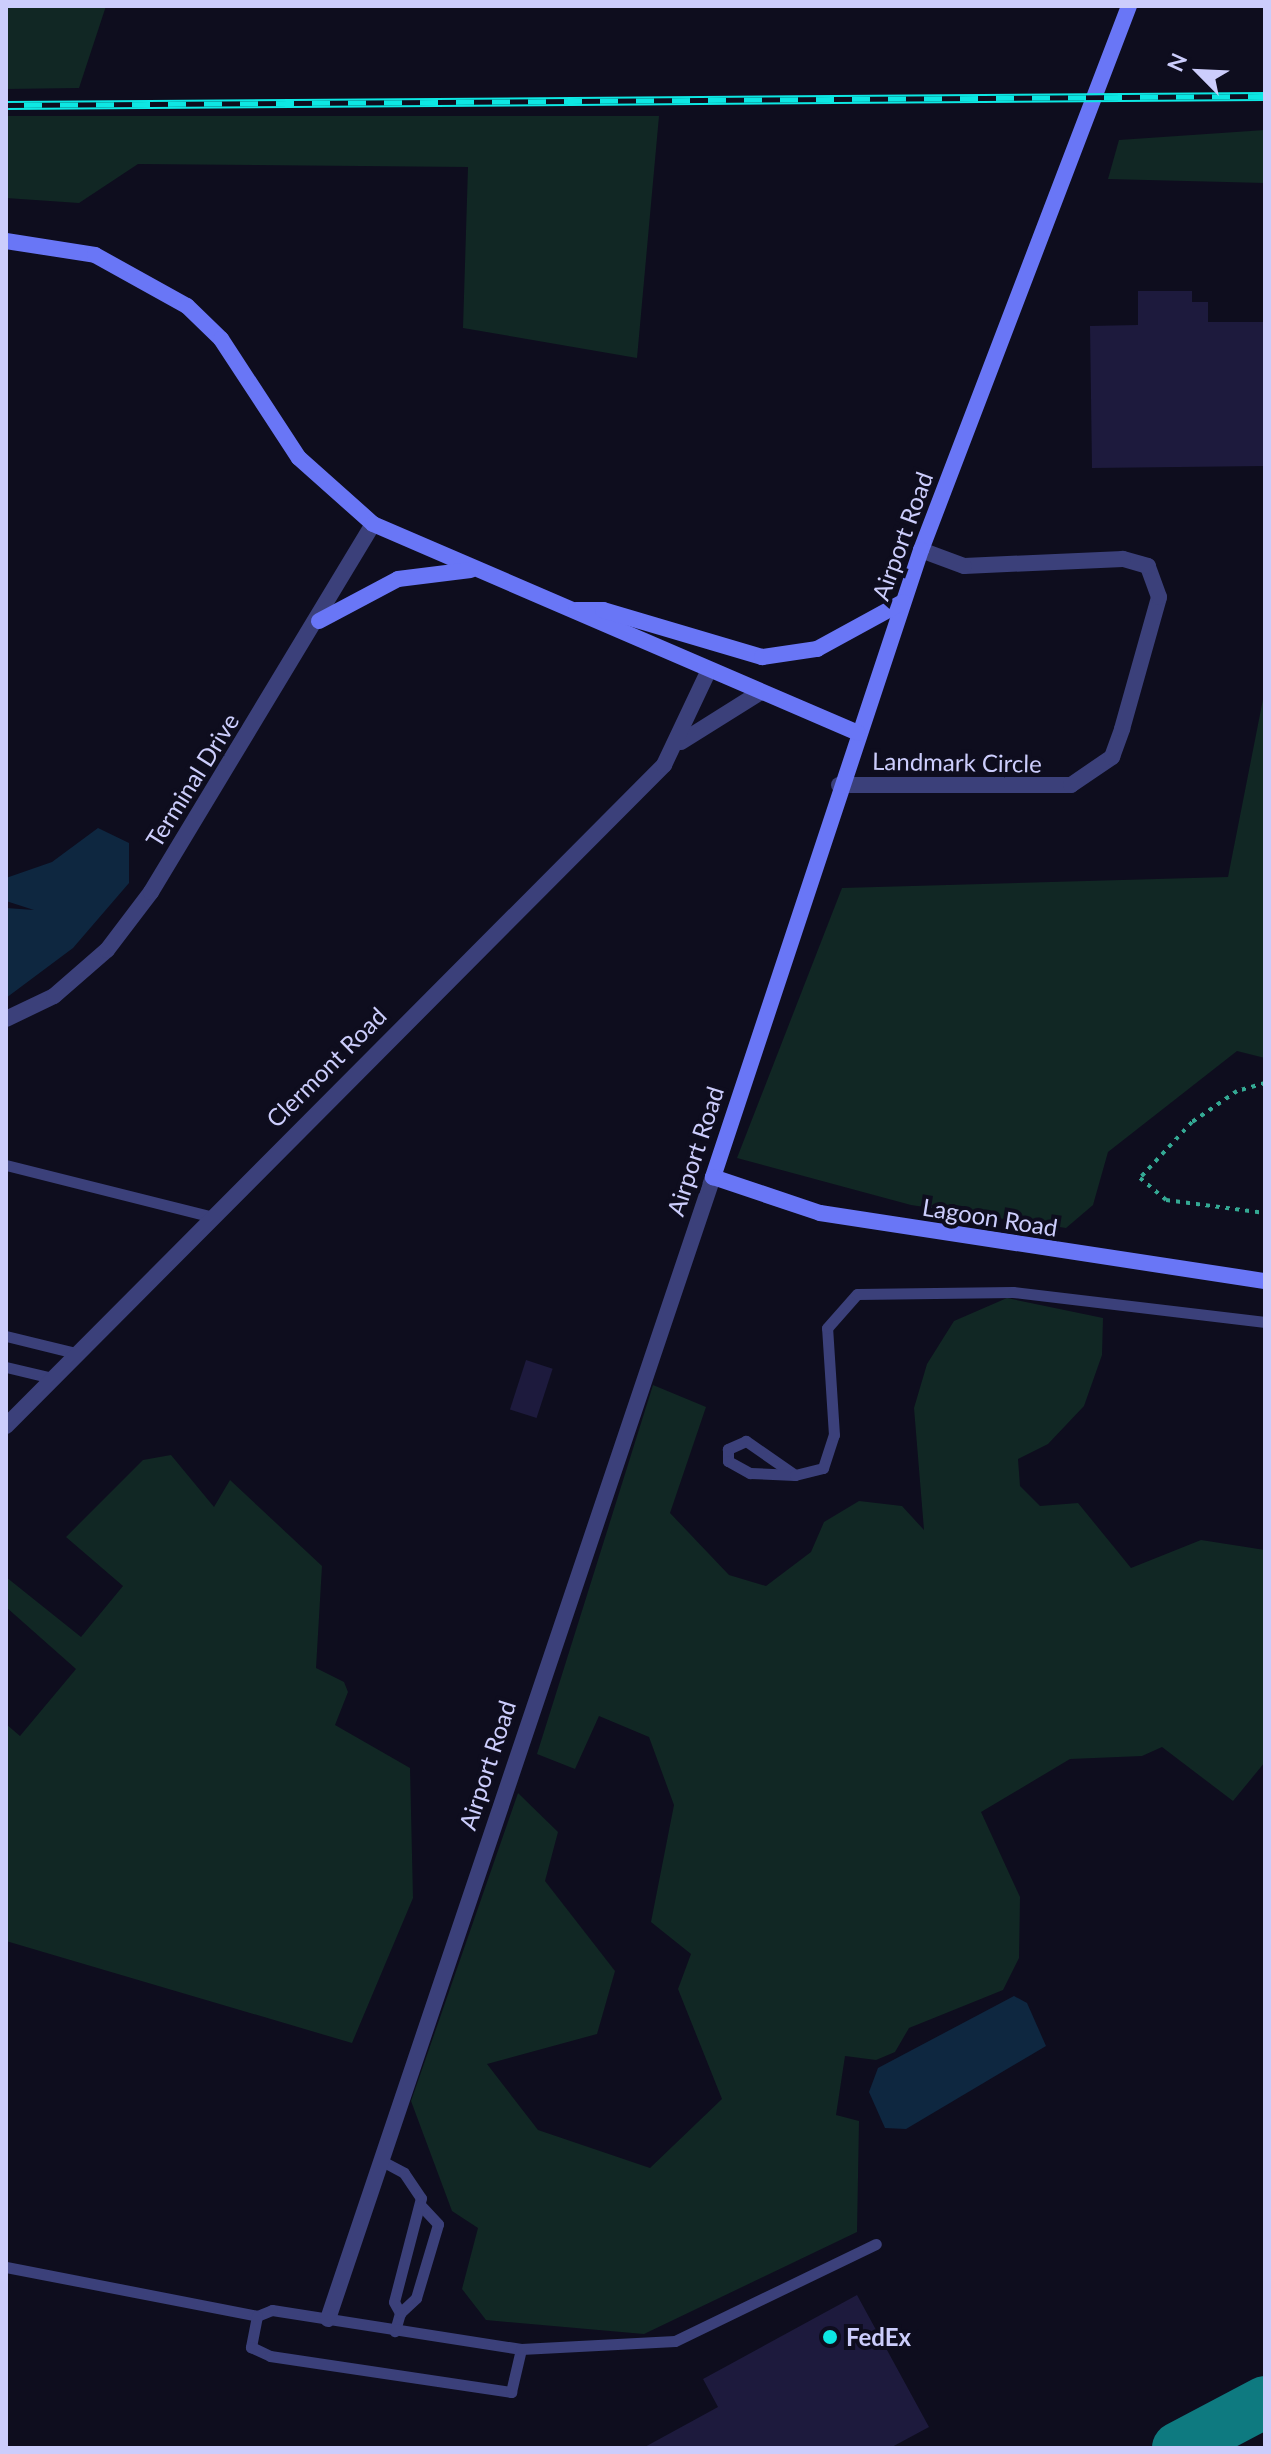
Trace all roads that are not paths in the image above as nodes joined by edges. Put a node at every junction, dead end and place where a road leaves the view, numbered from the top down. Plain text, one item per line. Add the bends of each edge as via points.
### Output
1 (1129, 6) edge
2 (6, 241) edge
3 (373, 524) junction
4 (921, 550) junction
5 (472, 569) junction
6 (903, 602) junction
7 (567, 610) junction
8 (319, 621) junction
9 (708, 672) junction
10 (759, 693) junction
11 (858, 733) junction
12 (681, 742) junction
13 (839, 785) junction
14 (6, 1019) edge
15 (6, 1165) edge
16 (713, 1177) junction
17 (213, 1217) junction
18 (1265, 1281) edge
19 (1265, 1322) edge
20 (6, 1336) edge
21 (76, 1353) junction
22 (6, 1367) edge
23 (52, 1378) junction
24 (6, 1426) edge
25 (795, 1475) junction
26 (380, 2160) junction
27 (421, 2206) junction
28 (876, 2244) dead end
29 (6, 2267) edge
30 (400, 2313) junction
31 (257, 2316) junction
32 (328, 2319) junction
33 (395, 2331) junction
34 (521, 2349) junction

1 - 4 street, Airport Road
2 - 3 street via 95,255 187,306 221,339 299,458
3 - 5 street
3 - 8 street, Terminal Drive
4 - 6 street, Airport Road
4 - 13 street, Landmark Circle via 964,566 1123,559 1148,566 1159,597 1122,729 1112,757 1071,785
5 - 7 street
5 - 8 street via 398,579
6 - 7 street via 817,649 762,657 603,610
6 - 11 street, Airport Road
7 - 9 street
8 - 14 street, Terminal Drive via 107,950 54,996
9 - 10 street
9 - 12 street, Clermont Road
10 - 11 street
10 - 12 street, Clermont Road
11 - 13 street, Airport Road
12 - 17 street, Clermont Road
13 - 16 street, Airport Road
15 - 17 lane
16 - 18 street, Lagoon Road via 820,1213
16 - 26 street, Airport Road
17 - 21 street, Clermont Road
19 - 25 lane via 1013,1292 857,1294 827,1328 832,1451 823,1468
20 - 21 lane
21 - 23 street, Clermont Road
22 - 23 lane
23 - 24 street, Clermont Road
25 - 25 lane via 737,1470 728,1449 746,1441
26 - 27 lane via 404,2173
26 - 32 street, Airport Road
27 - 30 lane via 394,2302
27 - 30 lane via 438,2224 416,2298
28 - 34 lane via 675,2341
29 - 31 lane
30 - 33 lane
31 - 32 lane via 272,2310
31 - 34 lane via 251,2347 270,2356 511,2392
32 - 33 lane
33 - 34 lane

